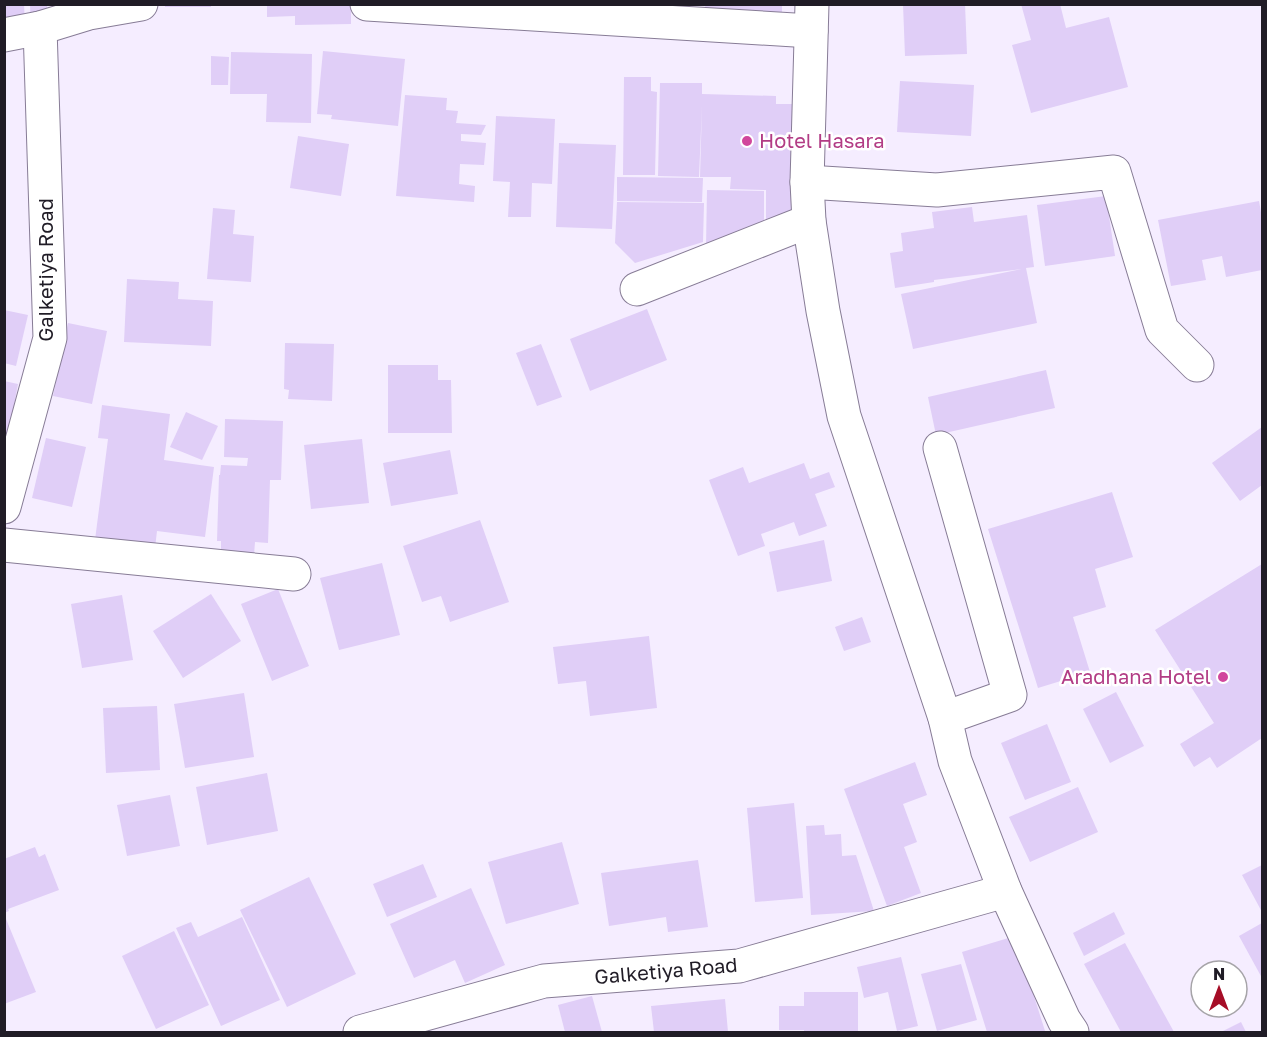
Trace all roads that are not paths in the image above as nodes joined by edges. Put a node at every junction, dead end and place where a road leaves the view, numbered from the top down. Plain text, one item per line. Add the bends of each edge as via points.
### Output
1 (141, 4) edge
2 (367, 4) edge
3 (812, 18) edge
4 (40, 27) junction
5 (4, 34) edge
6 (807, 182) junction
7 (808, 221) junction
8 (637, 289) dead end
9 (1197, 365) dead end
10 (940, 448) dead end
11 (4, 507) edge
12 (4, 545) edge
13 (294, 574) dead end
14 (945, 718) junction
15 (1005, 891) junction
16 (360, 1032) edge
17 (1072, 1032) edge

1 - 4 street
2 - 3 street
3 - 6 street
4 - 5 street
4 - 11 street, Galketiya Road via 50,338
6 - 7 street
6 - 9 street via 937,190 1113,172 1162,330
7 - 8 street
7 - 14 street via 844,416
10 - 14 street via 1010,695
12 - 13 street
14 - 15 street via 955,761
15 - 16 street, Galketiya Road via 739,966 544,981
15 - 17 street

